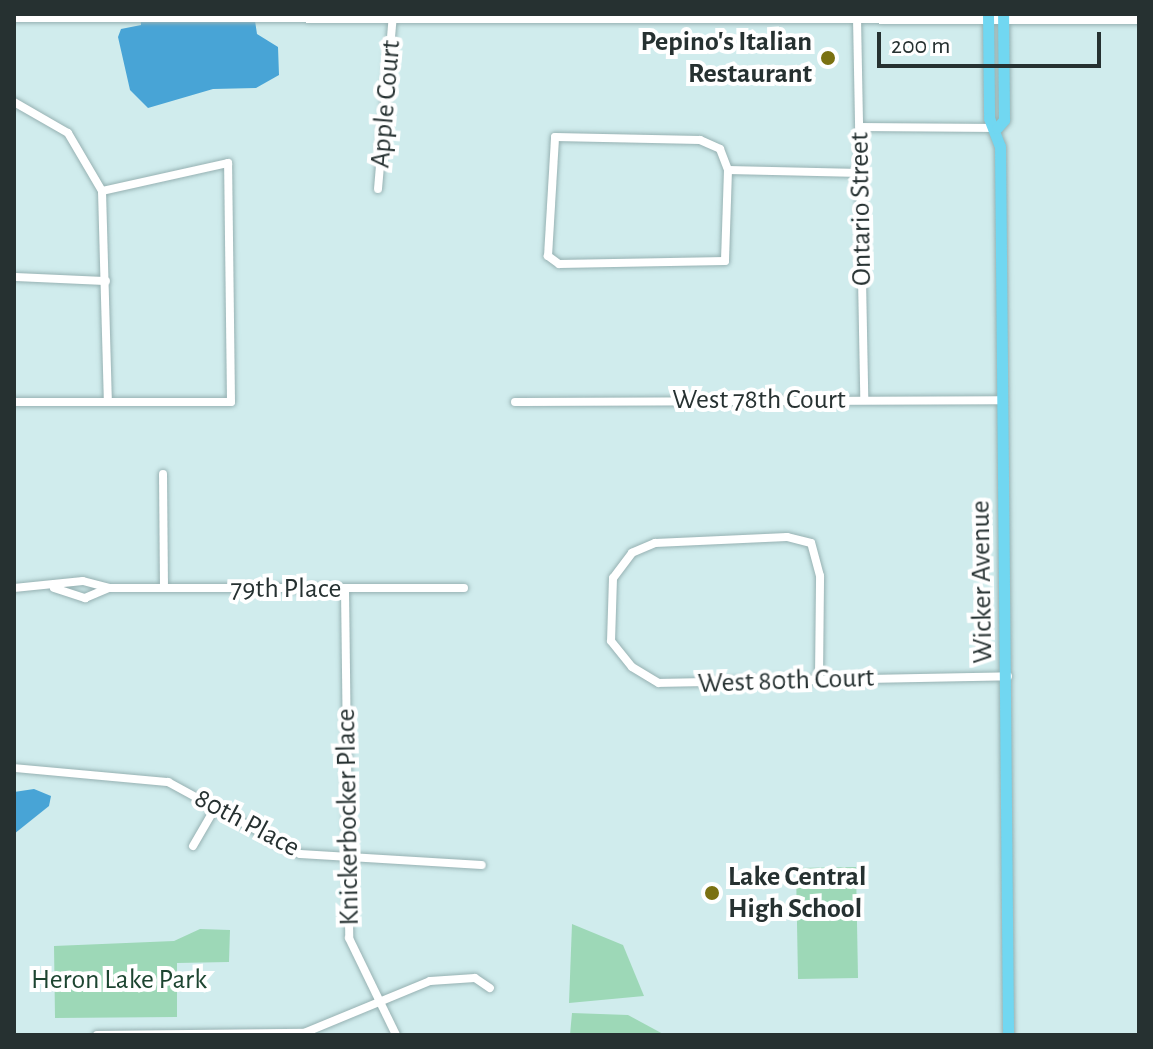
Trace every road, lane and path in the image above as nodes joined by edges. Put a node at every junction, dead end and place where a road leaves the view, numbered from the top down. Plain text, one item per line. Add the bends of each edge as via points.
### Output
1 (393, 16) edge
2 (988, 16) edge
3 (1003, 16) edge
4 (14, 18) edge
5 (857, 18) junction
6 (1139, 20) edge
7 (14, 102) edge
8 (860, 127) junction
9 (997, 128) junction
10 (728, 170) junction
11 (861, 173) junction
12 (378, 189) dead end
13 (102, 191) junction
14 (14, 277) edge
15 (106, 281) junction
16 (864, 399) junction
17 (1003, 400) junction
18 (14, 402) edge
19 (108, 402) junction
20 (515, 402) dead end
21 (163, 474) dead end
22 (14, 588) edge
23 (54, 588) junction
24 (109, 588) junction
25 (164, 588) junction
26 (464, 588) dead end
27 (345, 589) junction
28 (1008, 676) junction
29 (819, 678) junction
30 (14, 768) edge
31 (215, 808) junction
32 (193, 846) dead end
33 (348, 857) junction
34 (482, 865) dead end
35 (490, 988) dead end
36 (380, 1003) junction
37 (284, 1034) edge
38 (97, 1035) edge
39 (161, 1035) edge
40 (396, 1035) edge
41 (1008, 1035) edge

1 - 4 street
1 - 5 street
1 - 12 street, Apple Court
2 - 3 street
2 - 5 street
2 - 9 highway, Wicker Avenue via 989,118
3 - 6 street
3 - 9 highway, Wicker Avenue via 1004,120
5 - 8 street, Ontario Street
7 - 13 street via 68,133
8 - 9 street
8 - 11 street, Ontario Street
9 - 17 highway, Wicker Avenue
10 - 10 street via 725,261 559,264 548,256 555,137 700,140 720,149
10 - 11 street
11 - 16 street, Ontario Street
13 - 15 street
13 - 19 street via 228,163 231,402
14 - 15 street
15 - 19 street
16 - 17 street, West 78th Court
16 - 20 street, West 78th Court
17 - 28 highway, Wicker Avenue
18 - 19 street
21 - 25 street
22 - 23 street, 79th Place
23 - 24 street, 79th Place via 83,581
23 - 24 street, 79th Place via 85,598
24 - 25 street, 79th Place
25 - 27 street, 79th Place
26 - 27 street, 79th Place
27 - 33 street, Knickerbocker Place
28 - 29 street, West 80th Court
28 - 41 highway, Wicker Avenue
29 - 29 street, West 80th Court via 659,683 632,667 611,641 607,612 613,578 632,553 655,543 787,537 811,543 820,576
30 - 31 street, 80th Place via 150,777
31 - 32 street
31 - 33 street, 80th Place via 300,854
33 - 34 street, 80th Place
33 - 36 street, Knickerbocker Place via 349,938
35 - 36 street via 475,978 445,978
36 - 37 street via 322,1030
36 - 40 street, Knickerbocker Place
37 - 39 street
38 - 39 street

